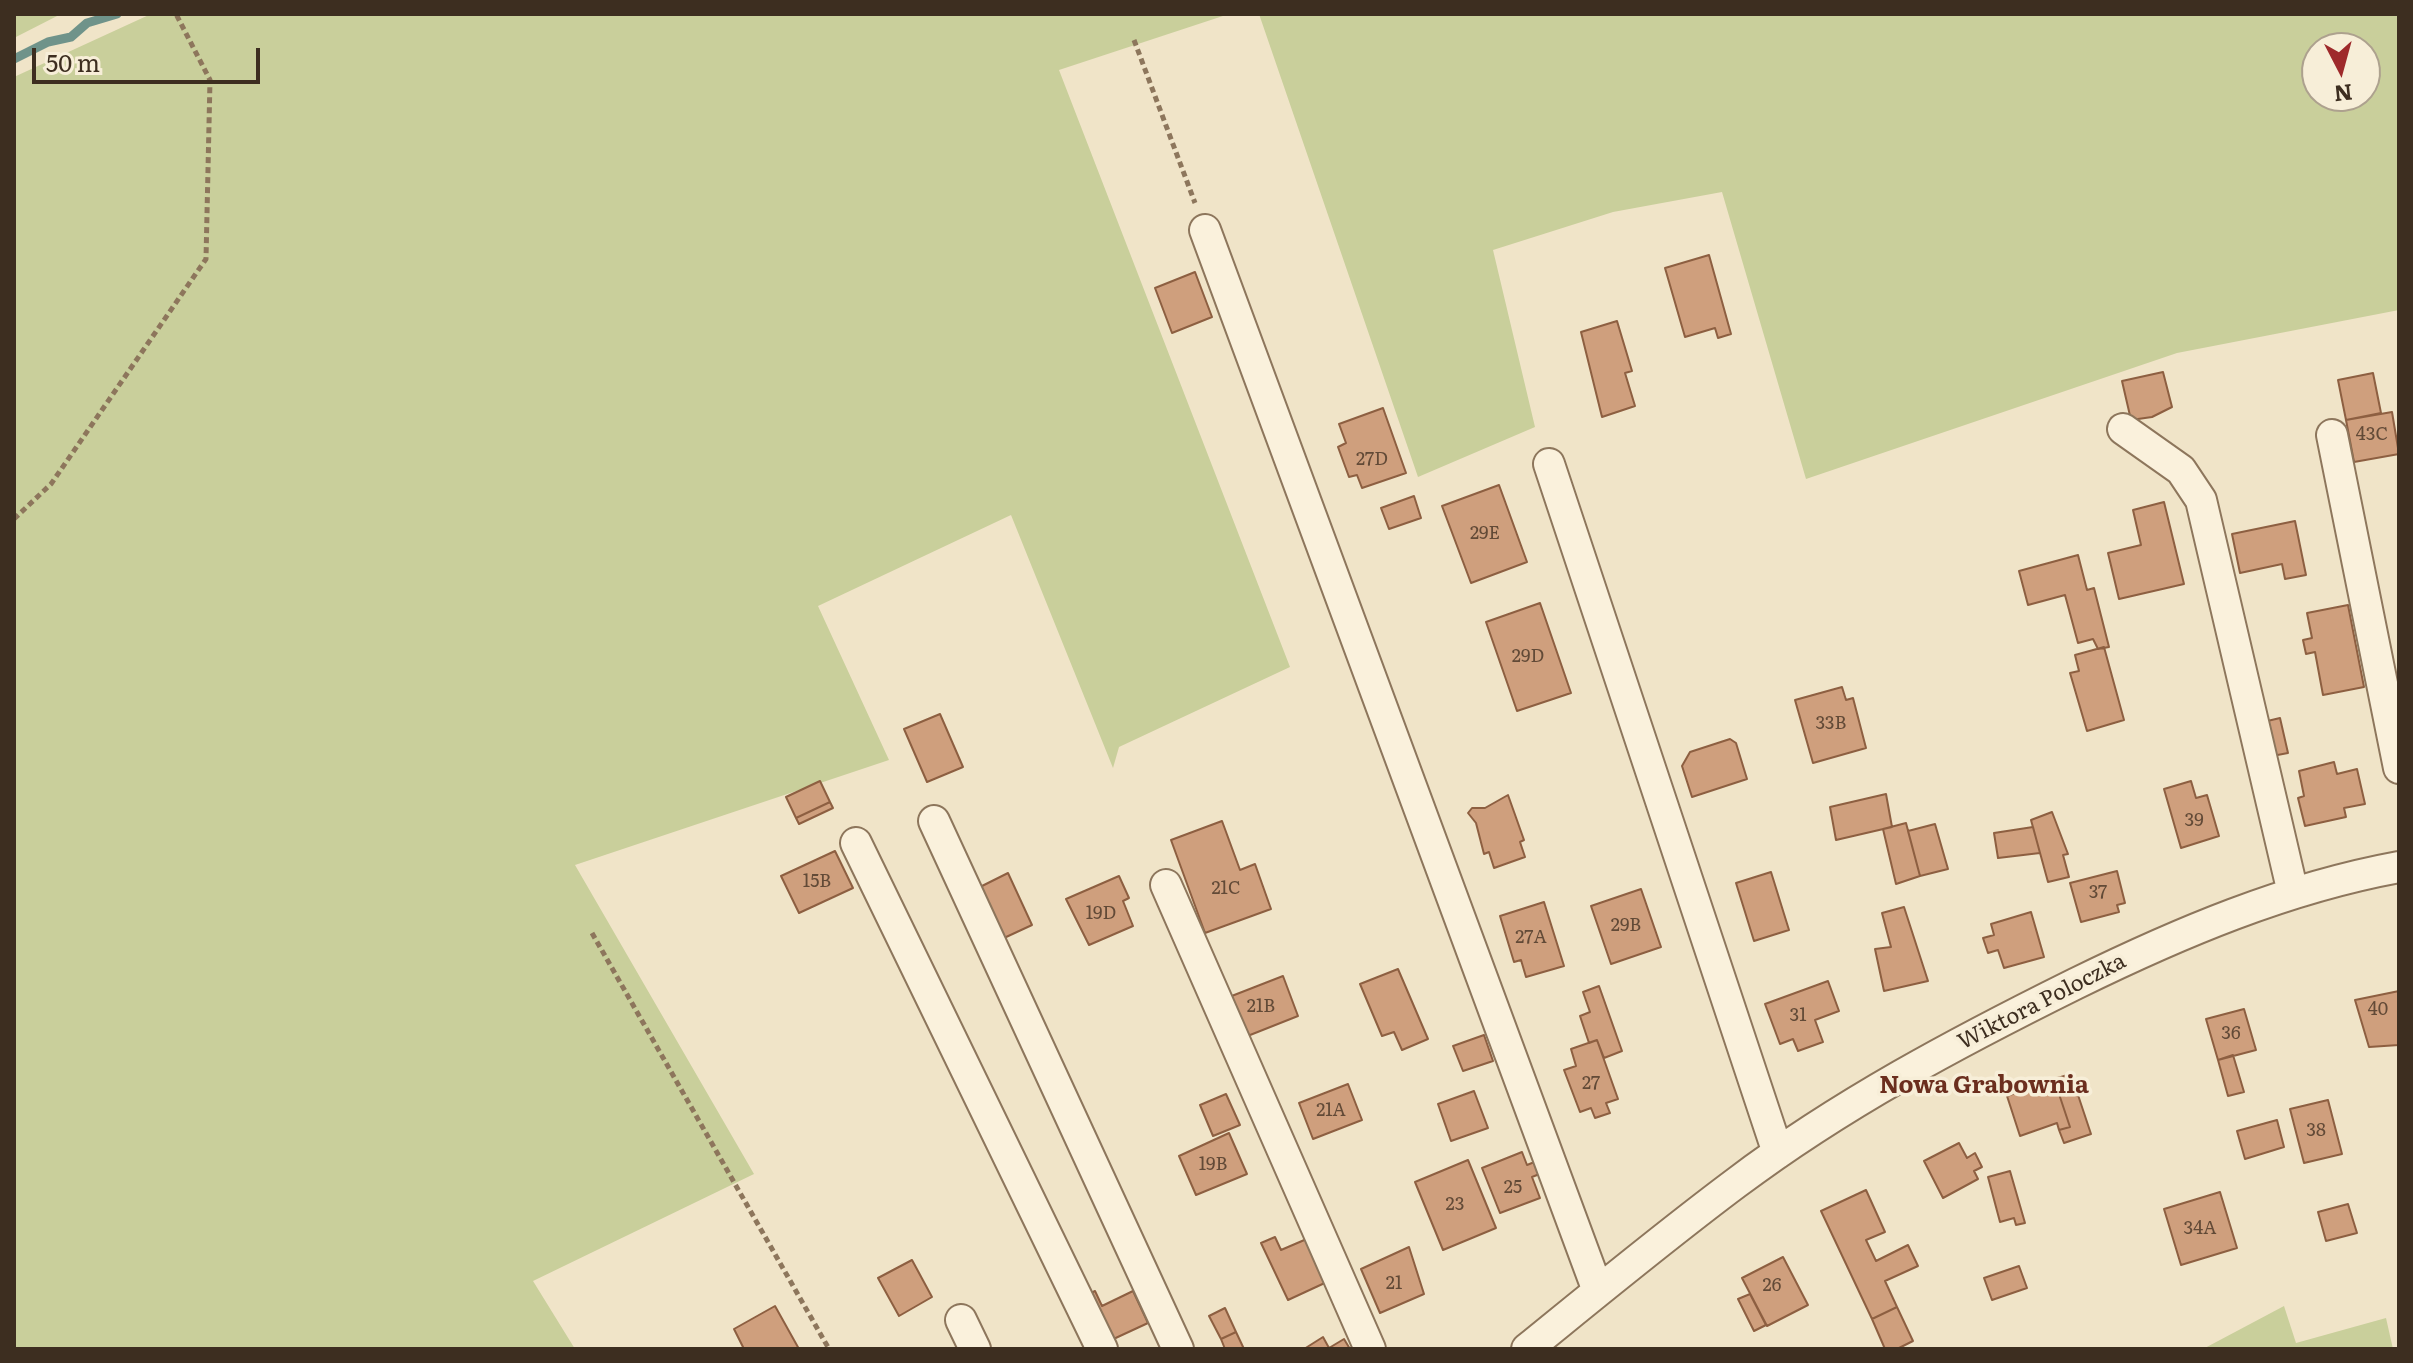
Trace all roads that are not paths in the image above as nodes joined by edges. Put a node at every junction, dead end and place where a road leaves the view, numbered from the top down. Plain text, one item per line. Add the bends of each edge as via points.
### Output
1 (1205, 230) road end
2 (2123, 429) dead end
3 (2332, 435) dead end
4 (1549, 464) dead end
5 (2399, 768) edge
6 (934, 821) dead end
7 (856, 843) dead end
8 (2399, 867) edge
9 (1166, 885) dead end
10 (2293, 893) junction
11 (1778, 1153) junction
12 (1598, 1291) junction
13 (961, 1320) dead end
14 (975, 1349) edge
15 (1102, 1349) edge
16 (1178, 1349) edge
17 (1370, 1349) edge
18 (1527, 1349) edge

1 - 12 street
2 - 10 street via 2181,470 2201,500
3 - 5 street
4 - 11 street
6 - 16 street
7 - 15 street
8 - 10 street, Wiktora Poloczka
9 - 17 street
10 - 11 street, Wiktora Poloczka via 2159,943 2032,1005 1888,1083
11 - 12 street, Wiktora Poloczka
12 - 18 street, Wiktora Poloczka
13 - 14 street

